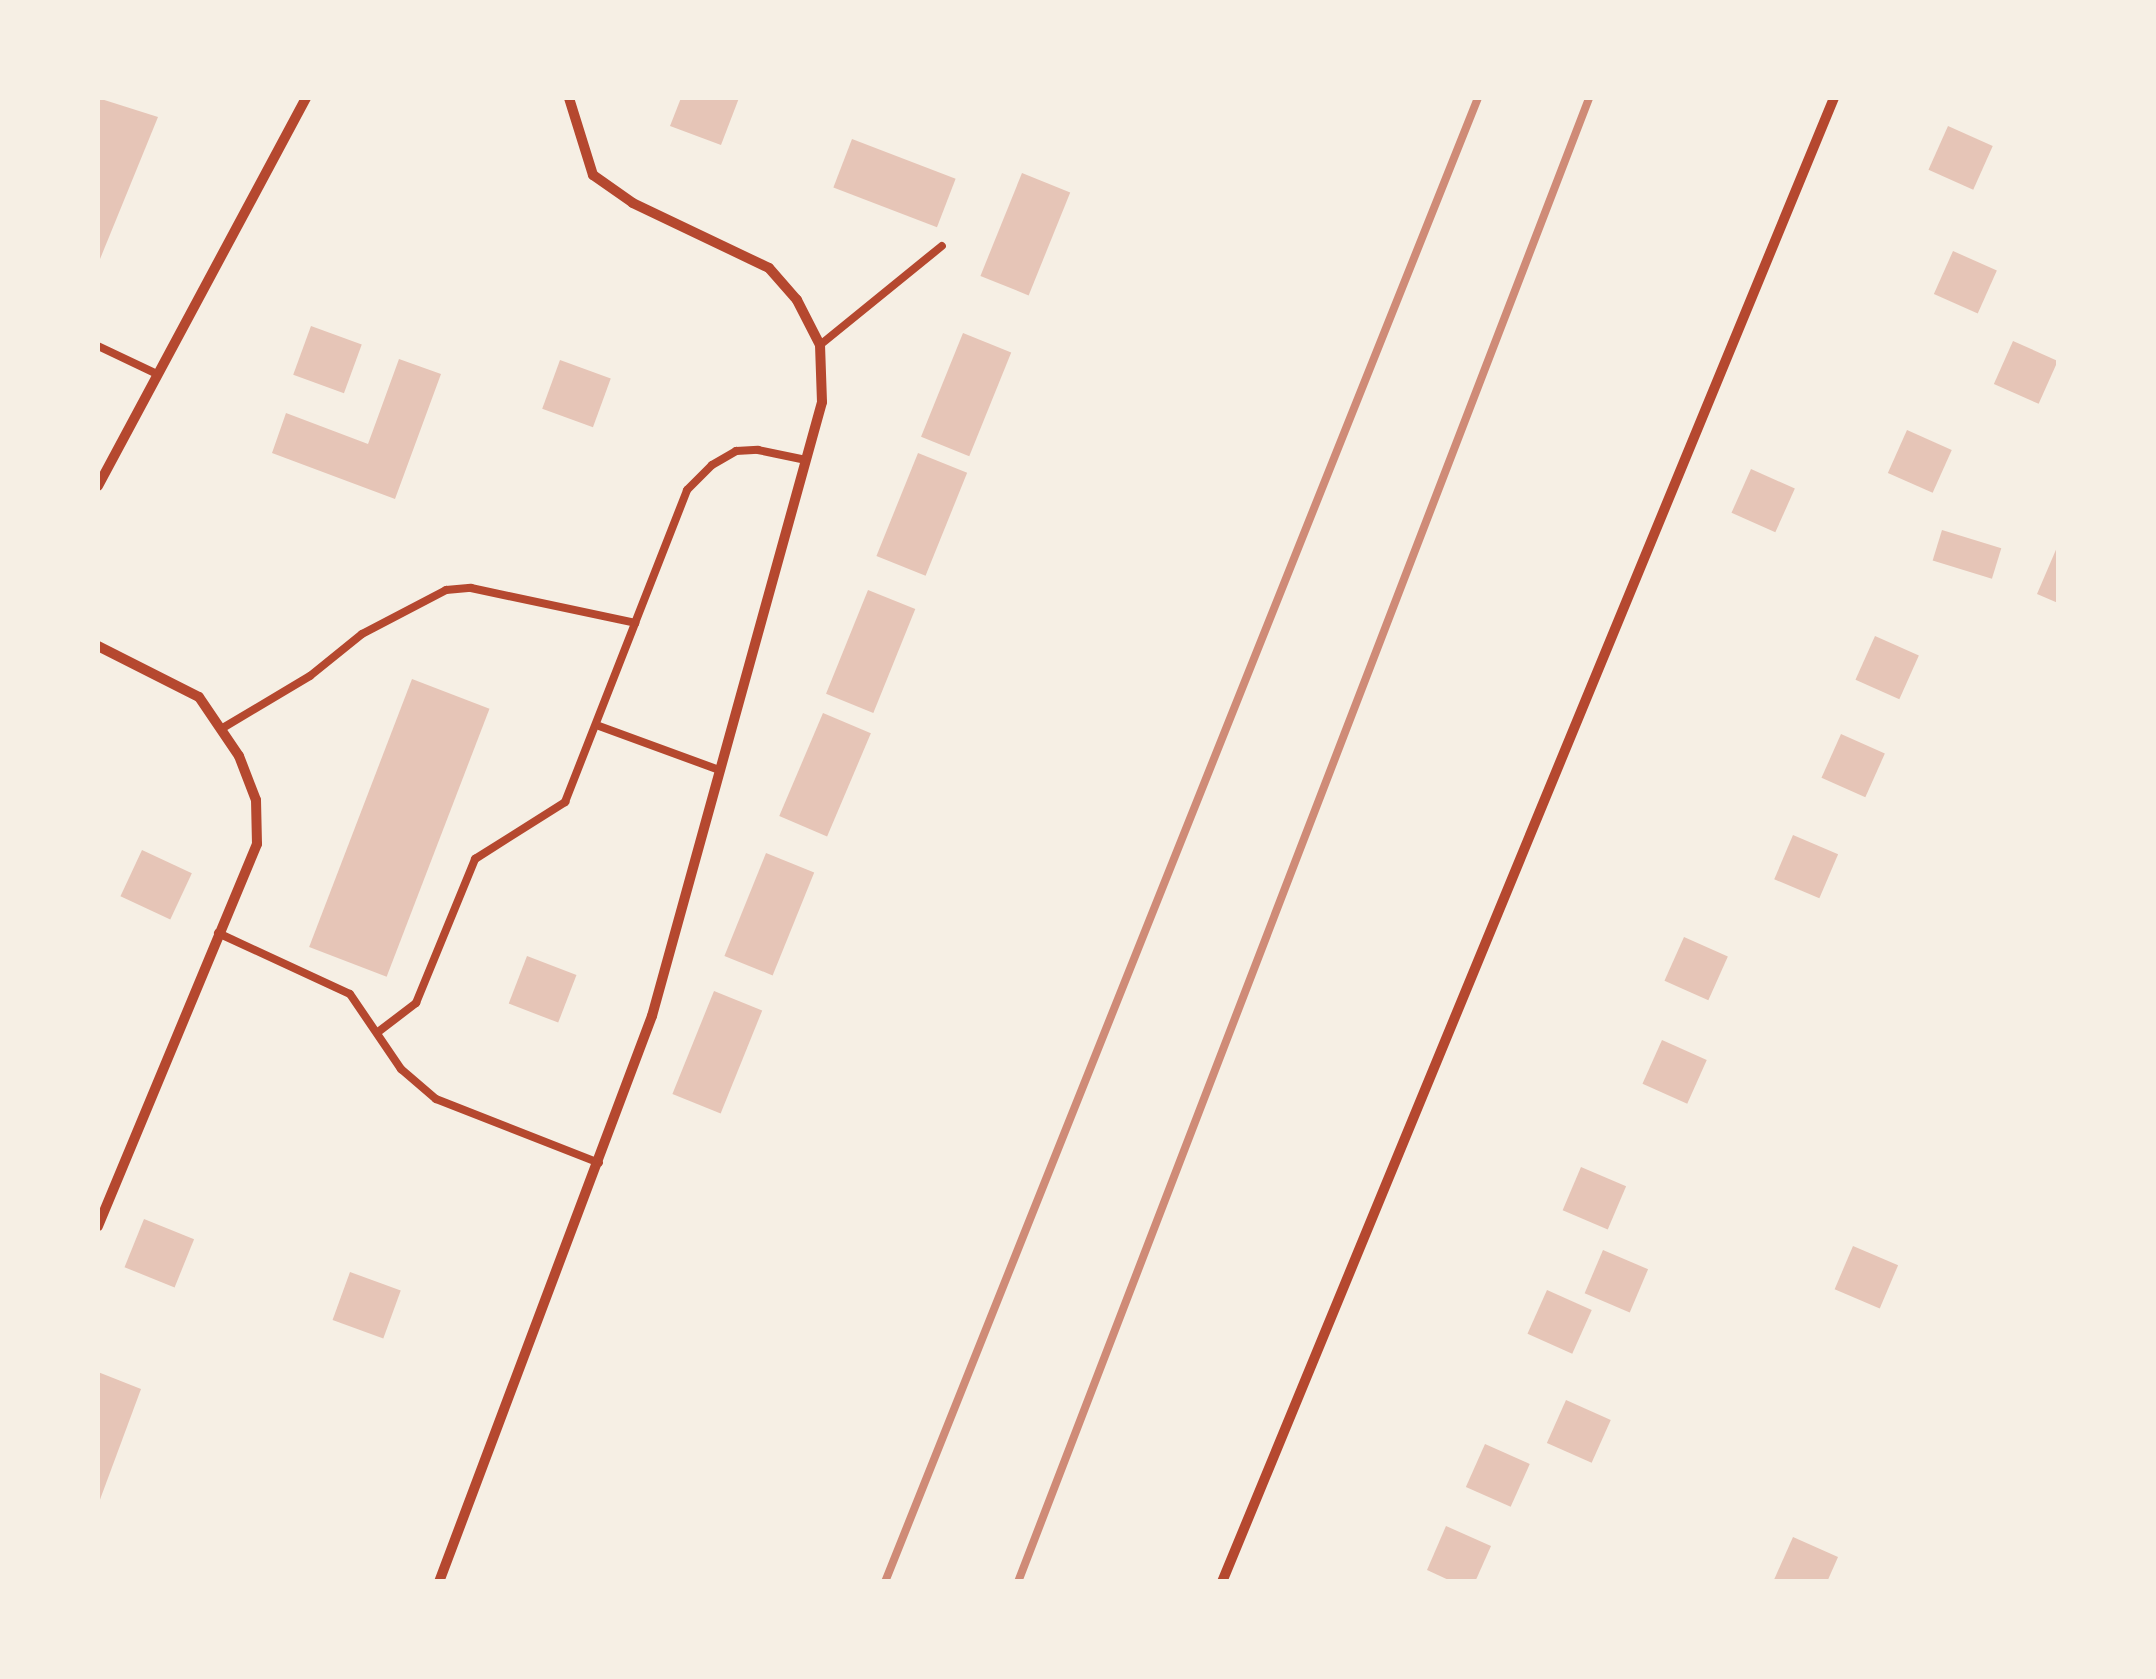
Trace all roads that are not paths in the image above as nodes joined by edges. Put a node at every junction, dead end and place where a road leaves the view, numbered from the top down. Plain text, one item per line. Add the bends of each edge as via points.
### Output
1 (306, 98) edge
2 (569, 98) edge
3 (1834, 98) edge
4 (942, 246) dead end
5 (820, 345) junction
6 (98, 346) edge
7 (157, 374) junction
8 (806, 460) junction
9 (98, 486) edge
10 (635, 623) junction
11 (98, 646) edge
12 (598, 726) junction
13 (221, 729) junction
14 (719, 770) junction
15 (218, 933) junction
16 (378, 1032) junction
17 (599, 1162) junction
18 (98, 1226) edge
19 (439, 1582) edge
20 (1222, 1582) edge

1 - 7 street
2 - 5 street via 593,175 633,203 769,268 798,300
3 - 20 street
4 - 5 lane
5 - 8 street via 822,402
6 - 7 lane
7 - 9 street
8 - 10 lane via 736,451 712,465 687,490
8 - 14 street
10 - 12 lane
10 - 13 lane via 471,588 446,590 362,634 310,676
11 - 13 street via 199,696
12 - 14 lane
12 - 16 lane via 564,802 475,858 416,1002
13 - 15 street via 256,800 257,844
14 - 17 street via 652,1016
15 - 16 lane via 350,994
15 - 18 street
16 - 17 lane via 402,1069 436,1099
17 - 19 street

